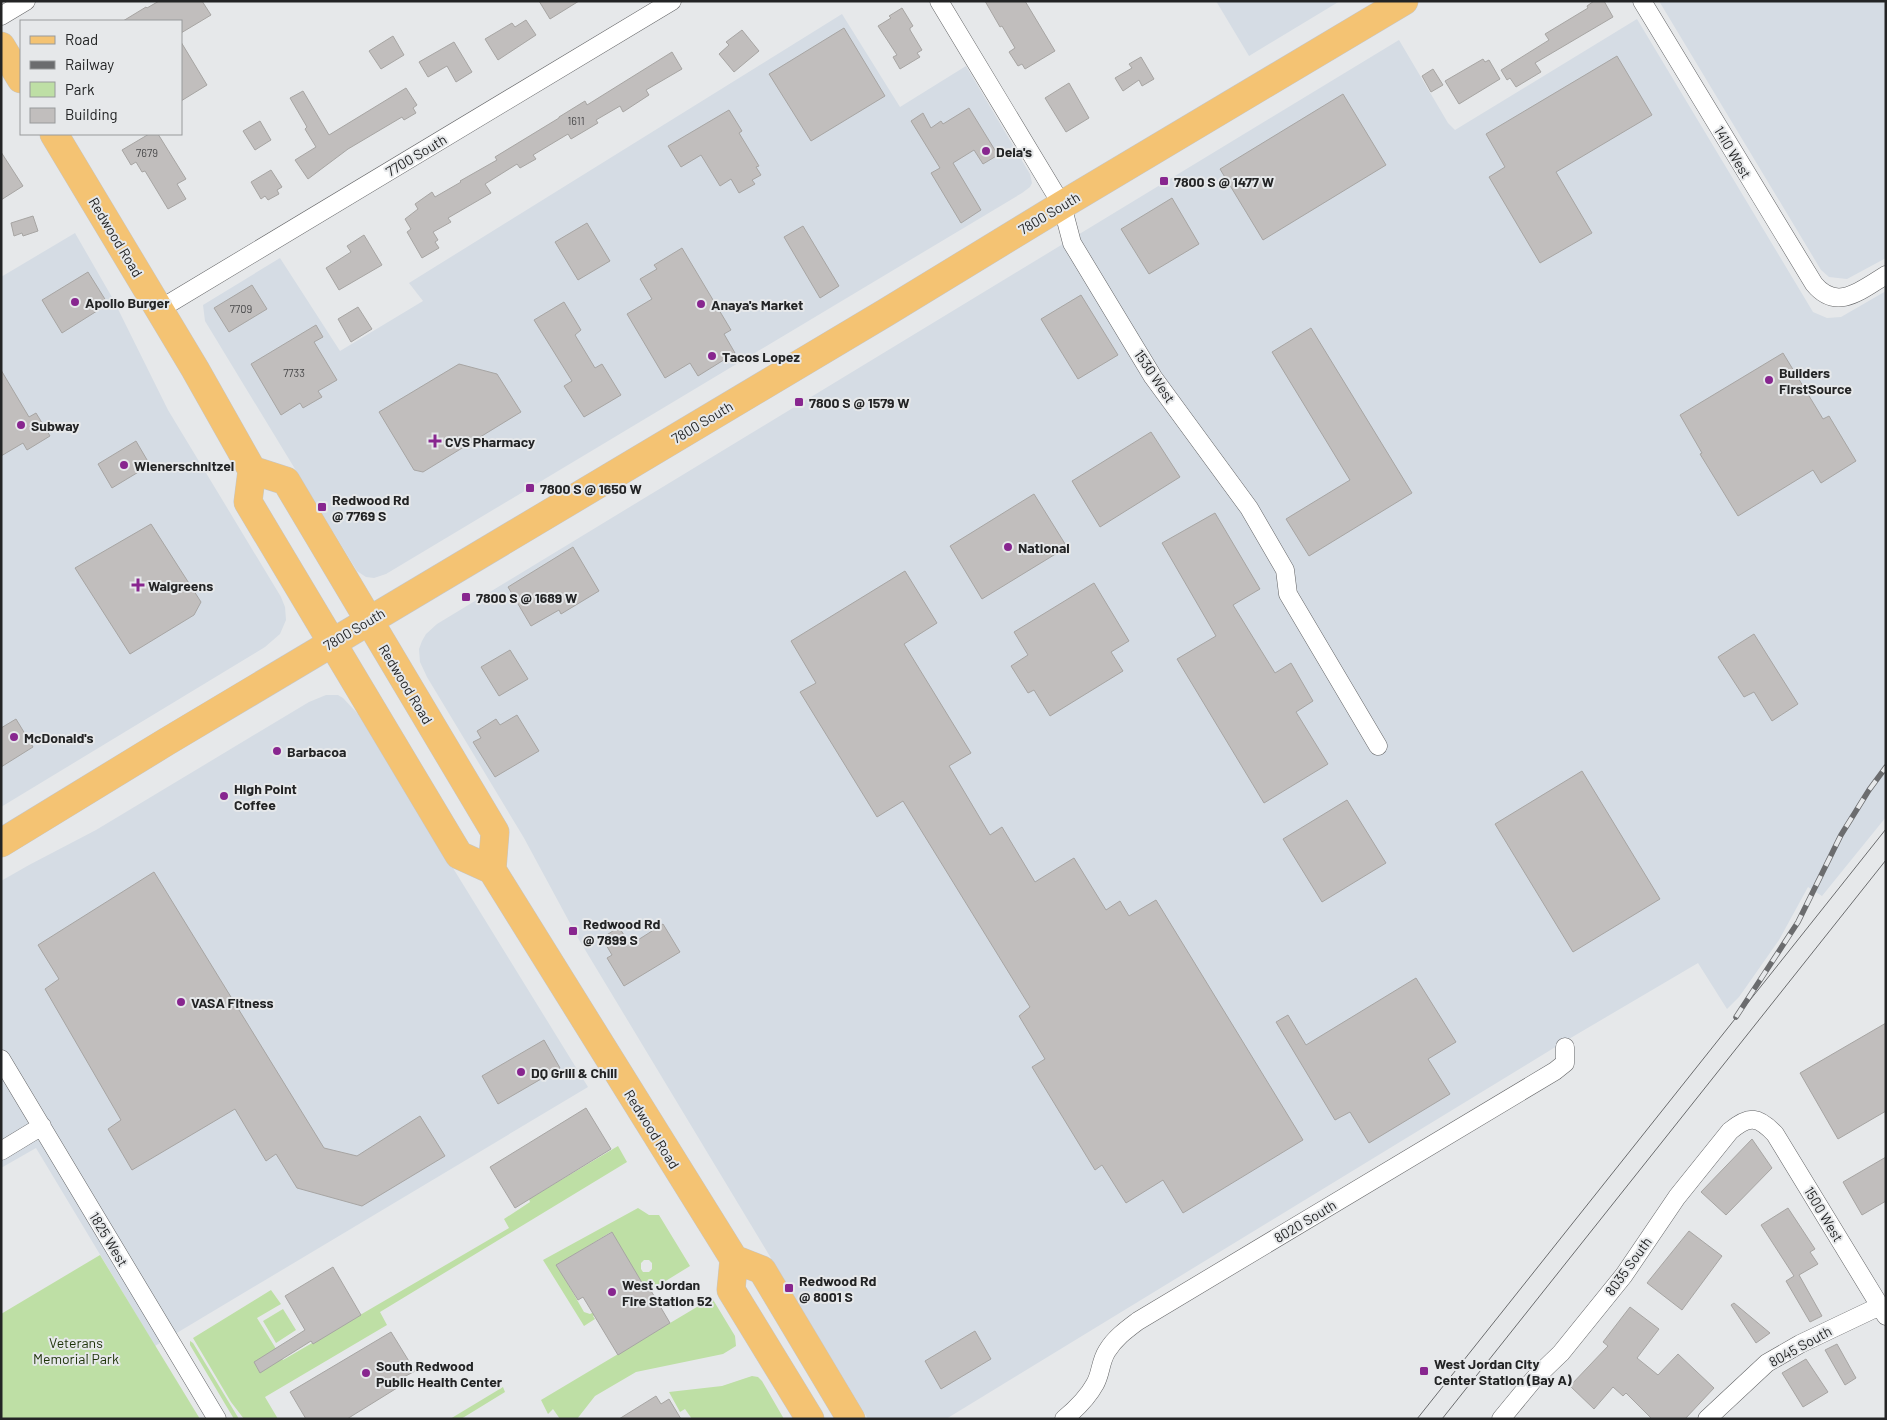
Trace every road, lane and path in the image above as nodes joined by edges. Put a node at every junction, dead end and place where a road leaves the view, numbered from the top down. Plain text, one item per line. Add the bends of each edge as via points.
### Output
1 (26, 1) edge
2 (672, 1) edge
3 (939, 1) edge
4 (1404, 1) edge
5 (1642, 1) edge
6 (1, 16) edge
7 (1, 46) edge
8 (20, 77) edge
9 (55, 135) edge
10 (1062, 205) junction
11 (1886, 275) edge
12 (160, 309) junction
13 (252, 470) junction
14 (368, 621) junction
15 (332, 642) junction
16 (1378, 746) dead end
17 (1, 843) edge
18 (492, 870) junction
19 (1565, 1047) dead end
20 (1, 1058) edge
21 (1755, 1120) joint
22 (42, 1126) junction
23 (1, 1151) edge
24 (734, 1259) junction
25 (1883, 1311) edge
26 (217, 1419) edge
27 (810, 1419) edge
28 (851, 1419) edge
29 (1064, 1419) edge
30 (1500, 1419) edge
31 (1707, 1419) edge

1 - 6 street
2 - 12 street, 7700 South
3 - 10 street, 1530 West
4 - 10 main road, 7800 South
5 - 11 street, 1410 West via 1821,293 1830,298 1841,298 1855,294
7 - 8 main road
9 - 12 main road, Redwood Road
10 - 14 main road, 7800 South
10 - 16 street, 1530 West via 1072,243 1153,376 1249,508 1286,570 1288,594
12 - 13 main road, Redwood Road
13 - 14 main road, Redwood Road via 286,481
13 - 15 main road via 248,502
14 - 15 main road, 7800 South
14 - 18 main road, Redwood Road via 495,832
15 - 17 main road, 7800 South
15 - 18 main road via 459,855
18 - 24 main road, Redwood Road
19 - 29 street, 8020 South via 1564,1063 1555,1071 1138,1321 1107,1351 1096,1382
20 - 22 street, 1825 West
21 - 25 street, 1500 West via 1766,1124 1775,1134
21 - 30 street, 8035 South via 1748,1119 1730,1131 1677,1197 1618,1282 1561,1353
22 - 23 street
22 - 26 street, 1825 West
24 - 27 main road via 731,1290
24 - 28 main road via 762,1270
25 - 31 street, 8045 South via 1800,1344 1768,1363

